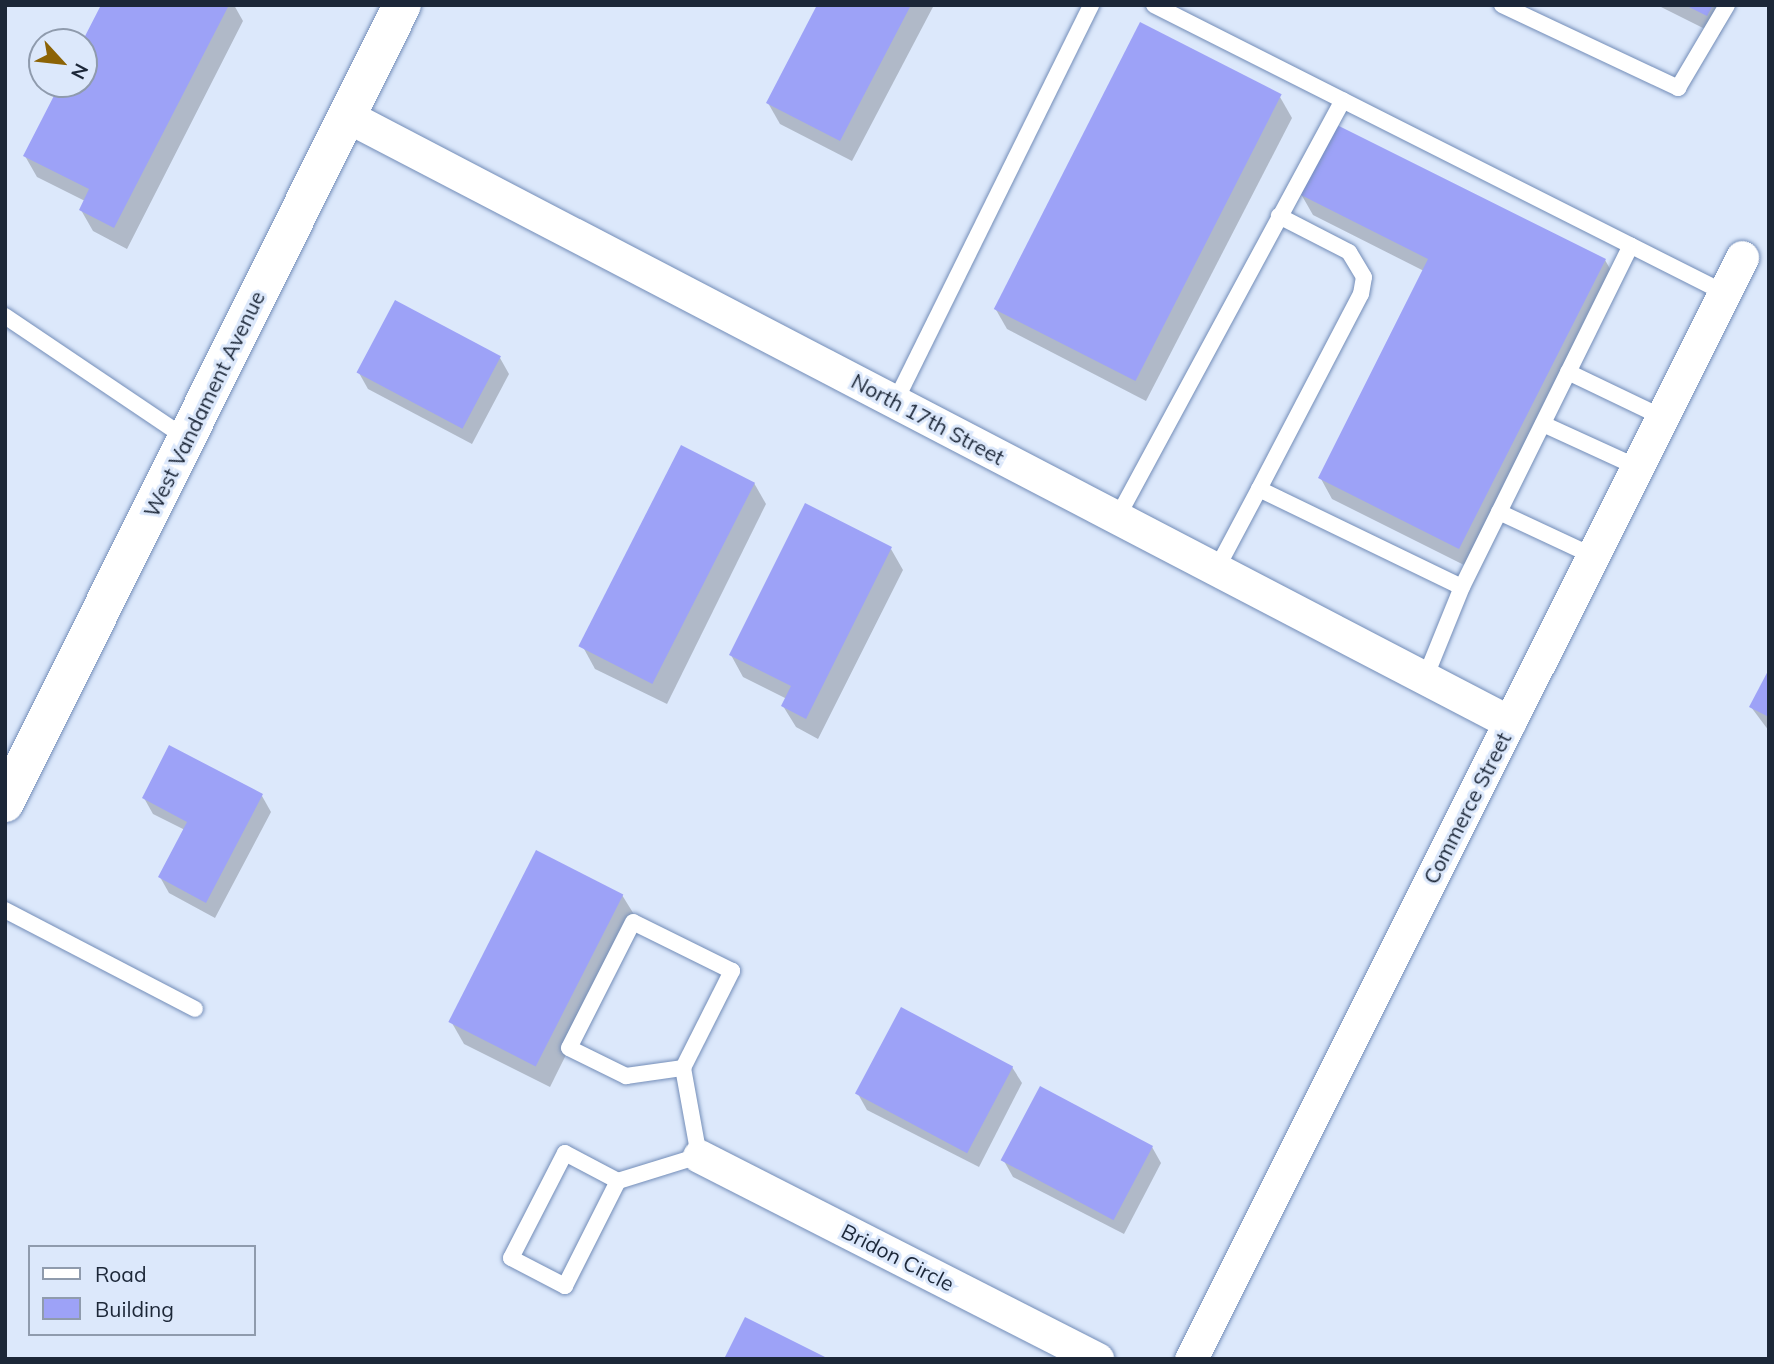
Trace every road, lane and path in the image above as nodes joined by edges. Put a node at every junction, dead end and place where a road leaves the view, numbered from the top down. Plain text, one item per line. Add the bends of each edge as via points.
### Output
1 (402, 5) edge
2 (1091, 5) edge
3 (1154, 5) edge
4 (1502, 5) edge
5 (1727, 5) edge
6 (1343, 100) junction
7 (347, 116) junction
8 (1279, 216) junction
9 (1630, 245) junction
10 (1742, 257) dead end
11 (1725, 293) junction
12 (5, 316) edge
13 (1568, 372) junction
14 (895, 402) junction
15 (1662, 417) junction
16 (1543, 424) junction
17 (187, 439) junction
18 (1637, 467) junction
19 (1259, 489) junction
20 (1499, 512) junction
21 (1117, 517) junction
22 (1593, 556) junction
23 (1216, 569) junction
24 (1462, 587) junction
25 (1425, 678) junction
26 (1509, 722) junction
27 (5, 803) edge
28 (5, 910) edge
29 (195, 1009) dead end
30 (683, 1068) junction
31 (699, 1156) junction
32 (618, 1181) junction
33 (1097, 1359) edge
34 (1191, 1359) edge

1 - 7 street, West Vandament Avenue
2 - 14 lane
3 - 6 lane
4 - 5 lane via 1678,88
6 - 8 lane
6 - 9 lane
7 - 14 street, North 17th Street
7 - 17 street, West Vandament Avenue
8 - 19 lane via 1349,252 1364,276 1361,294
8 - 21 lane
9 - 11 lane
9 - 13 lane
10 - 11 street, Commerce Street
11 - 15 street, Commerce Street
12 - 17 lane
13 - 15 lane
13 - 16 lane
14 - 21 street, North 17th Street
15 - 18 street, Commerce Street
16 - 18 lane
16 - 20 lane
17 - 27 street, West Vandament Avenue
18 - 22 street, Commerce Street
19 - 23 lane
19 - 24 lane
20 - 22 lane
20 - 24 lane
21 - 23 street, North 17th Street
22 - 26 street, Commerce Street
23 - 25 street, North 17th Street
24 - 25 lane
25 - 26 street, North 17th Street
26 - 34 street, Commerce Street
28 - 29 lane
30 - 30 lane via 732,971 633,922 569,1048 626,1076
30 - 31 lane
31 - 32 lane
31 - 33 street, Bridon Circle
32 - 32 lane via 565,1286 510,1258 565,1153

